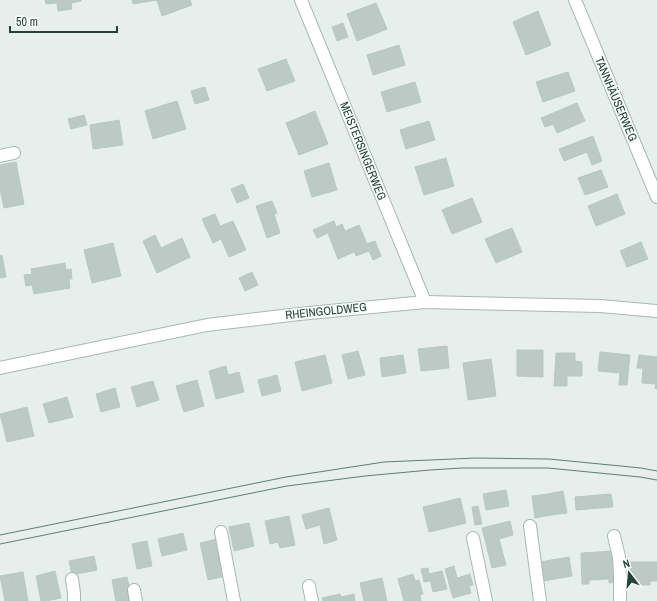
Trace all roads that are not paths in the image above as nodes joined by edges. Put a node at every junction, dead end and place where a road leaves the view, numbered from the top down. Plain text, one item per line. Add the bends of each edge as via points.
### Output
1 (301, 0) edge
2 (575, 0) edge
3 (14, 153) dead end
4 (0, 156) edge
5 (657, 197) edge
6 (425, 302) junction
7 (657, 311) edge
8 (0, 368) edge
9 (530, 526) dead end
10 (221, 532) dead end
11 (614, 536) dead end
12 (473, 538) dead end
13 (72, 579) dead end
14 (309, 586) dead end
15 (74, 601) edge
16 (234, 601) edge
17 (312, 601) edge
18 (486, 601) edge
19 (540, 601) edge
20 (620, 601) edge

1 - 6 street, MEISTERSINGERWEG
2 - 5 street, TANNHÄUSERWEG
3 - 4 street
6 - 7 street, RHEINGOLDWEG via 600,306
6 - 8 street, RHEINGOLDWEG via 207,325
9 - 19 street
10 - 16 street
11 - 20 street via 619,557
12 - 18 street
13 - 15 street
14 - 17 street

